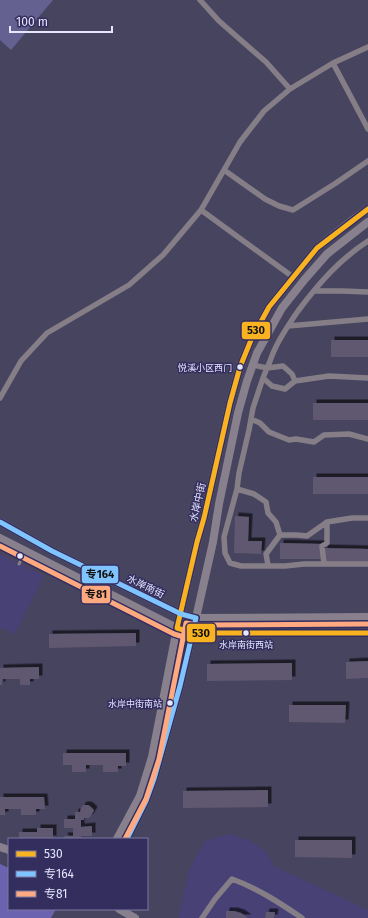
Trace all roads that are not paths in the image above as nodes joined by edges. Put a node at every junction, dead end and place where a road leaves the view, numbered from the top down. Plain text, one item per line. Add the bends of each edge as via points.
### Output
1 (200, 0) edge
2 (368, 47) edge
3 (333, 63) junction
4 (290, 88) junction
5 (368, 129) edge
6 (368, 161) edge
7 (224, 170) junction
8 (368, 209) edge
9 (201, 210) junction
10 (368, 222) edge
11 (368, 241) edge
12 (293, 277) junction
13 (314, 291) junction
14 (368, 292) edge
15 (368, 319) edge
16 (288, 326) junction
17 (253, 365) junction
18 (268, 368) junction
19 (262, 378) junction
20 (368, 378) edge
21 (295, 381) junction
22 (0, 398) edge
23 (251, 419) junction
24 (368, 439) edge
25 (237, 489) junction
26 (368, 518) edge
27 (0, 522) edge
28 (327, 522) junction
29 (280, 535) junction
30 (0, 538) edge
31 (26, 551) junction
32 (19, 564) dead end
33 (324, 564) junction
34 (368, 564) edge
35 (268, 565) junction
36 (181, 614) junction
37 (368, 617) edge
38 (196, 618) junction
39 (177, 628) junction
40 (193, 633) junction
41 (368, 633) edge
42 (118, 838) edge
43 (128, 838) edge
44 (121, 910) edge
45 (135, 918) edge
46 (202, 918) edge
47 (302, 918) edge

1 - 4 street via 218,21 266,62
2 - 3 street
3 - 4 street
3 - 5 street
4 - 7 street via 264,111 240,142
6 - 7 street via 293,210 265,199
7 - 9 street
8 - 12 street, 水岸中街 via 317,248
9 - 12 street
9 - 22 street via 163,255 129,286 47,333 21,361
10 - 17 street via 327,254 304,279 282,308
11 - 13 street via 339,263
12 - 36 street, 水岸中街 via 269,307 240,367
13 - 14 street
13 - 16 street
15 - 16 street
16 - 18 street
17 - 18 street
17 - 38 street via 238,413
18 - 19 street
18 - 21 street via 283,366 292,374
19 - 21 street via 272,386 285,389
19 - 23 street
20 - 21 street via 329,376
23 - 24 street via 260,423 269,432 289,440 314,442 324,435 349,434
23 - 25 street
25 - 29 street via 254,494 266,502 268,513 276,522
25 - 35 street via 224,537 225,553 230,563 241,566
26 - 28 street
27 - 36 street, 水岸南街 via 52,551
28 - 29 street via 307,536
28 - 33 street via 327,543 322,546
29 - 35 street via 266,554
30 - 31 street
31 - 32 lane
31 - 39 street
33 - 34 street
33 - 35 street
36 - 38 street, 水岸南街
36 - 39 street, 水岸中街
37 - 38 street, 水岸南街
38 - 40 street
39 - 40 street
39 - 42 street, 水岸中街 via 152,757 140,796
40 - 41 street
40 - 43 street via 154,779
44 - 45 street
46 - 47 street via 232,879 267,895

